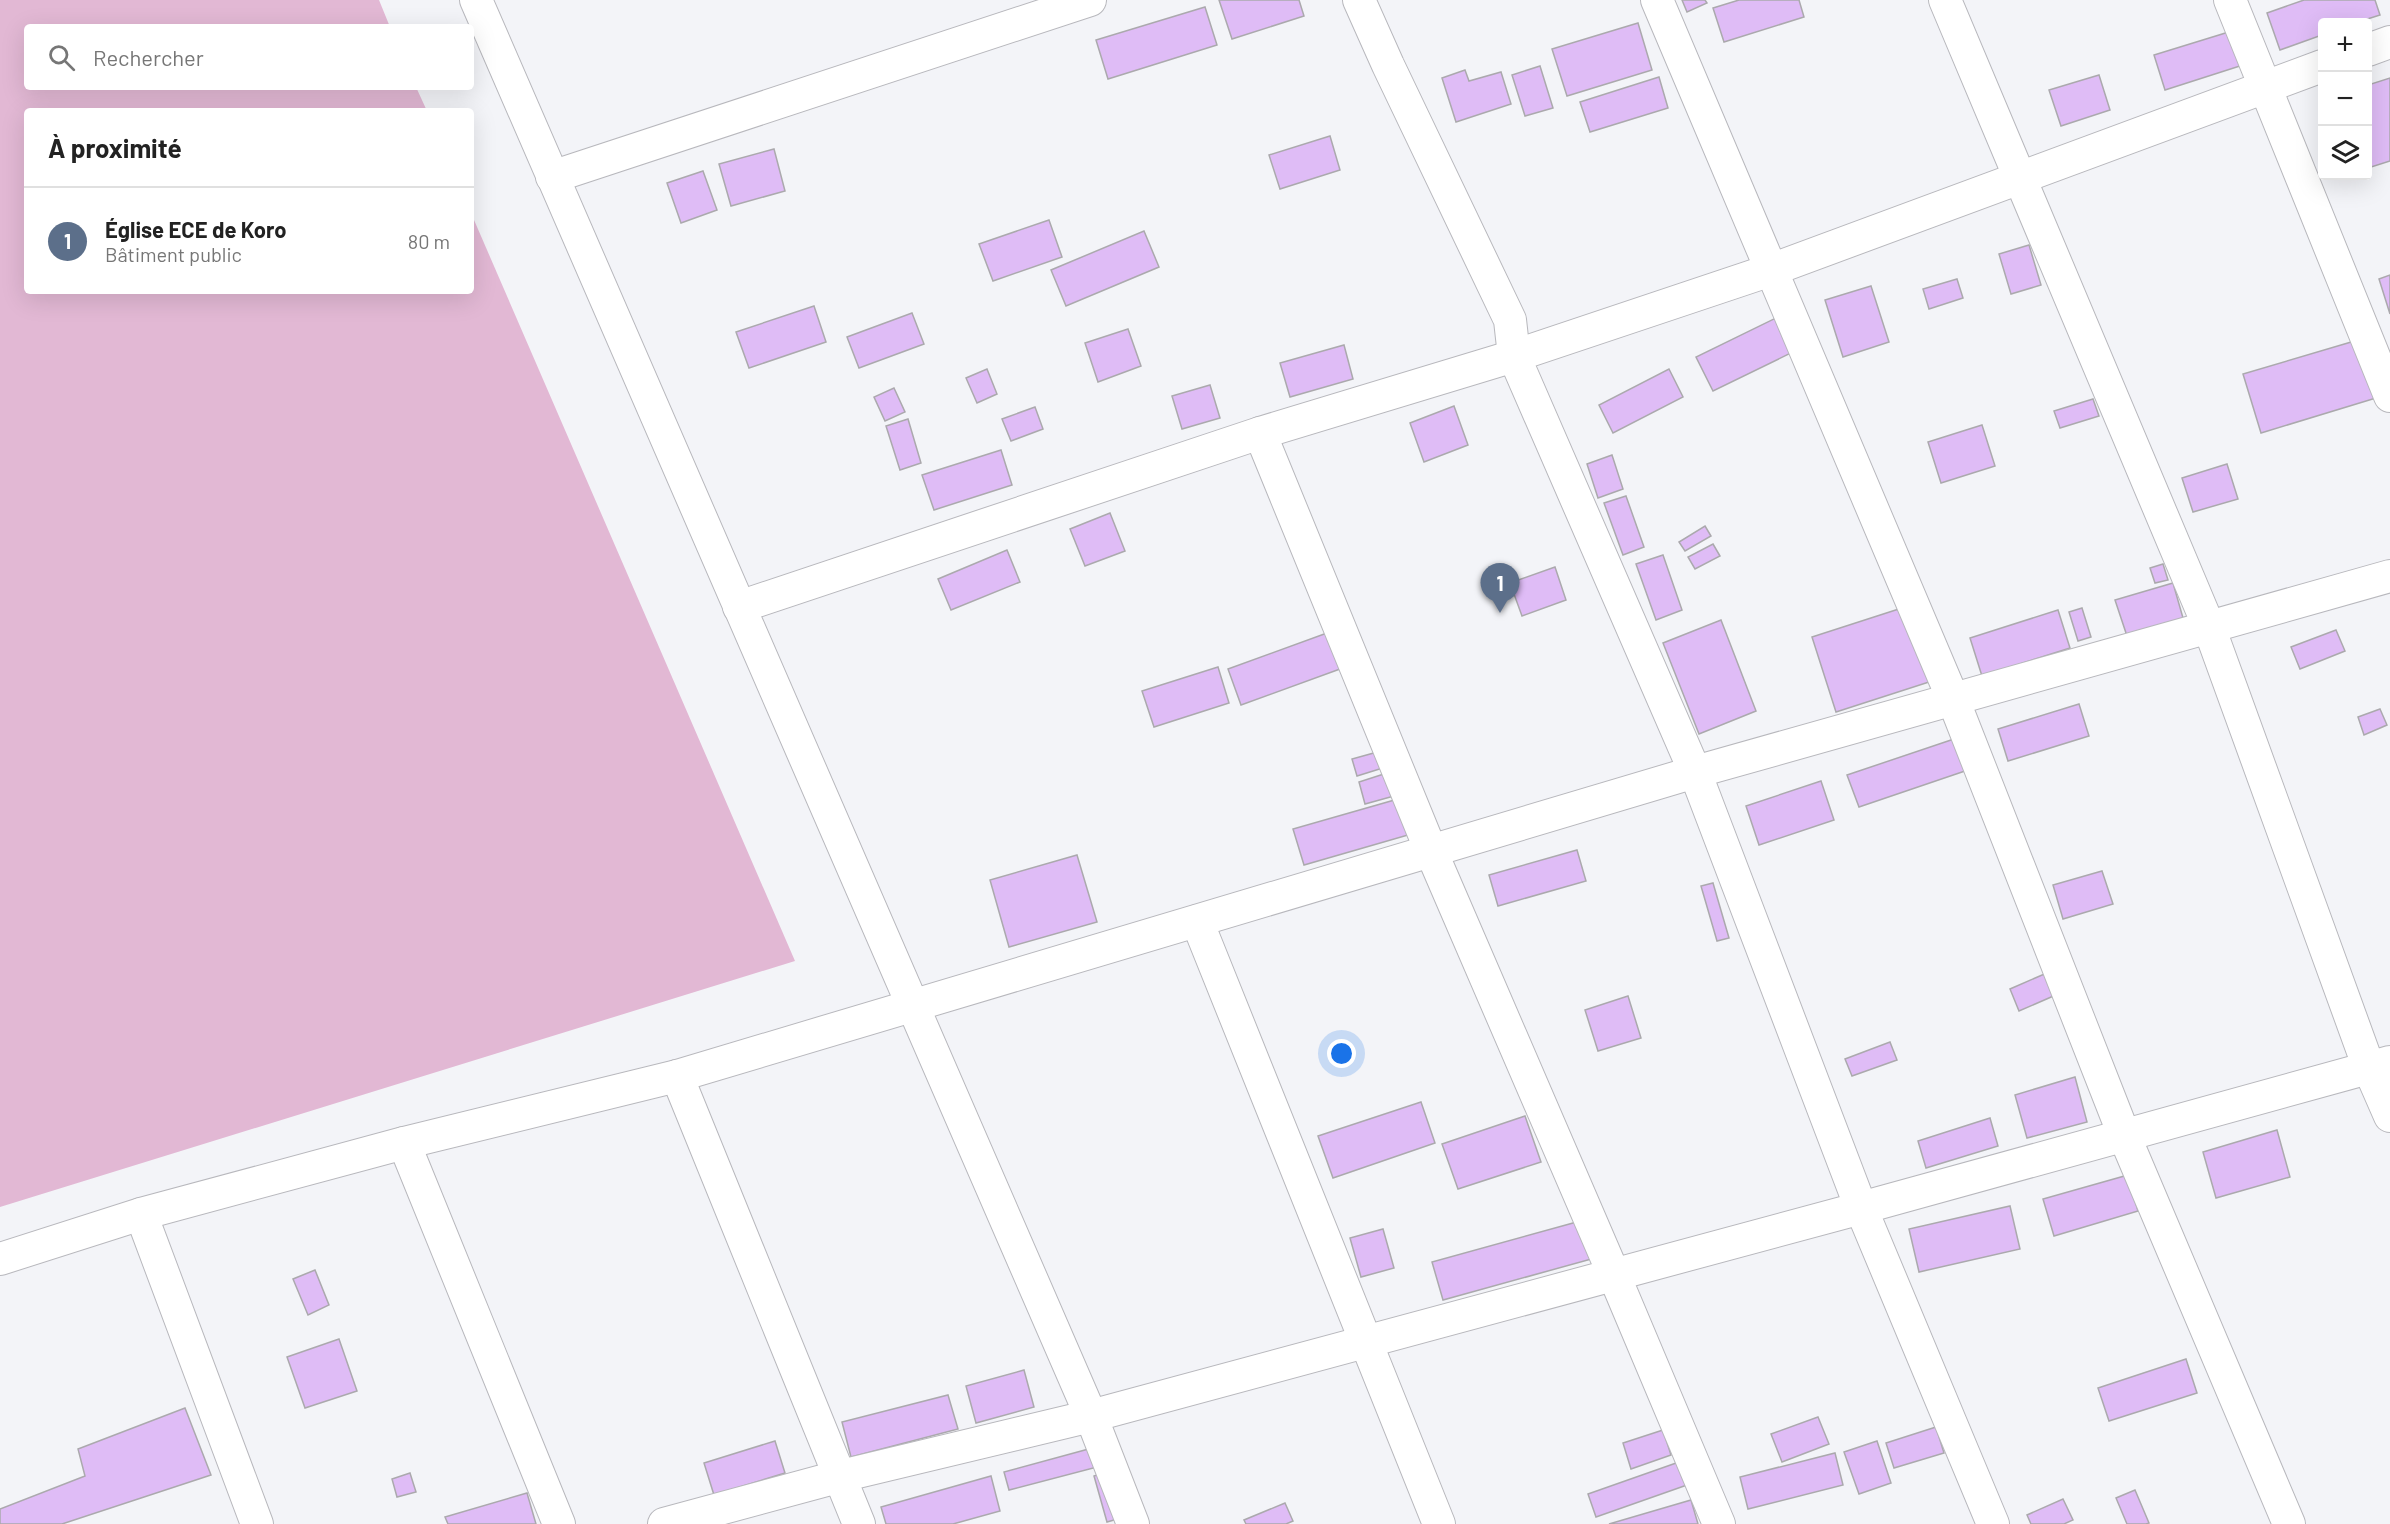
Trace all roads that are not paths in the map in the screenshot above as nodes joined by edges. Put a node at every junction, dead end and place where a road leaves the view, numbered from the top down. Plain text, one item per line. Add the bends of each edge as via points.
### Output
1 (476, 0) edge
2 (1090, 0) edge
3 (1359, 0) edge
4 (1657, 0) edge
5 (1945, 0) edge
6 (2230, 0) edge
7 (2390, 42) edge
8 (2372, 48) edge
9 (2318, 67) edge
10 (2265, 86) junction
11 (2019, 176) junction
12 (552, 177) junction
13 (1771, 270) junction
14 (1514, 356) junction
15 (2390, 396) edge
16 (1260, 433) junction
17 (2390, 576) edge
18 (739, 607) junction
19 (2209, 627) junction
20 (1953, 699) junction
21 (1695, 772) junction
22 (1431, 851) junction
23 (1197, 921) junction
24 (913, 1005) junction
25 (2380, 1065) edge
26 (677, 1076) junction
27 (2390, 1116) edge
28 (2124, 1135) junction
29 (404, 1143) junction
30 (1861, 1208) junction
31 (141, 1214) junction
32 (0, 1259) edge
33 (1614, 1275) junction
34 (1365, 1340) junction
35 (1090, 1416) junction
36 (841, 1476) junction
37 (257, 1524) edge
38 (559, 1524) edge
39 (664, 1524) edge
40 (860, 1524) edge
41 (1133, 1524) edge
42 (1439, 1524) edge
43 (1719, 1524) edge
44 (1993, 1524) edge
45 (2289, 1524) edge

1 - 12 street
2 - 12 street
3 - 14 street via 1509,321
4 - 13 street
5 - 11 street
6 - 10 street
7 - 8 street
9 - 10 street
10 - 11 street
10 - 15 street
11 - 13 street
11 - 19 street
12 - 18 street
13 - 14 street
13 - 20 street
14 - 16 street
14 - 21 street
16 - 18 street
16 - 22 street
17 - 19 street
18 - 24 street
19 - 20 street
19 - 25 street
20 - 21 street
20 - 28 street
21 - 22 street
21 - 30 street
22 - 23 street
22 - 33 street
23 - 24 street
23 - 34 street
24 - 26 street
24 - 35 street
25 - 27 street
25 - 28 street
26 - 29 street
26 - 36 street
28 - 30 street
28 - 45 street
29 - 31 street
29 - 38 street
30 - 33 street
30 - 44 street
31 - 32 street
31 - 37 street
33 - 34 street
33 - 43 street
34 - 35 street
34 - 42 street
35 - 36 street
35 - 41 street
36 - 39 street
36 - 40 street

